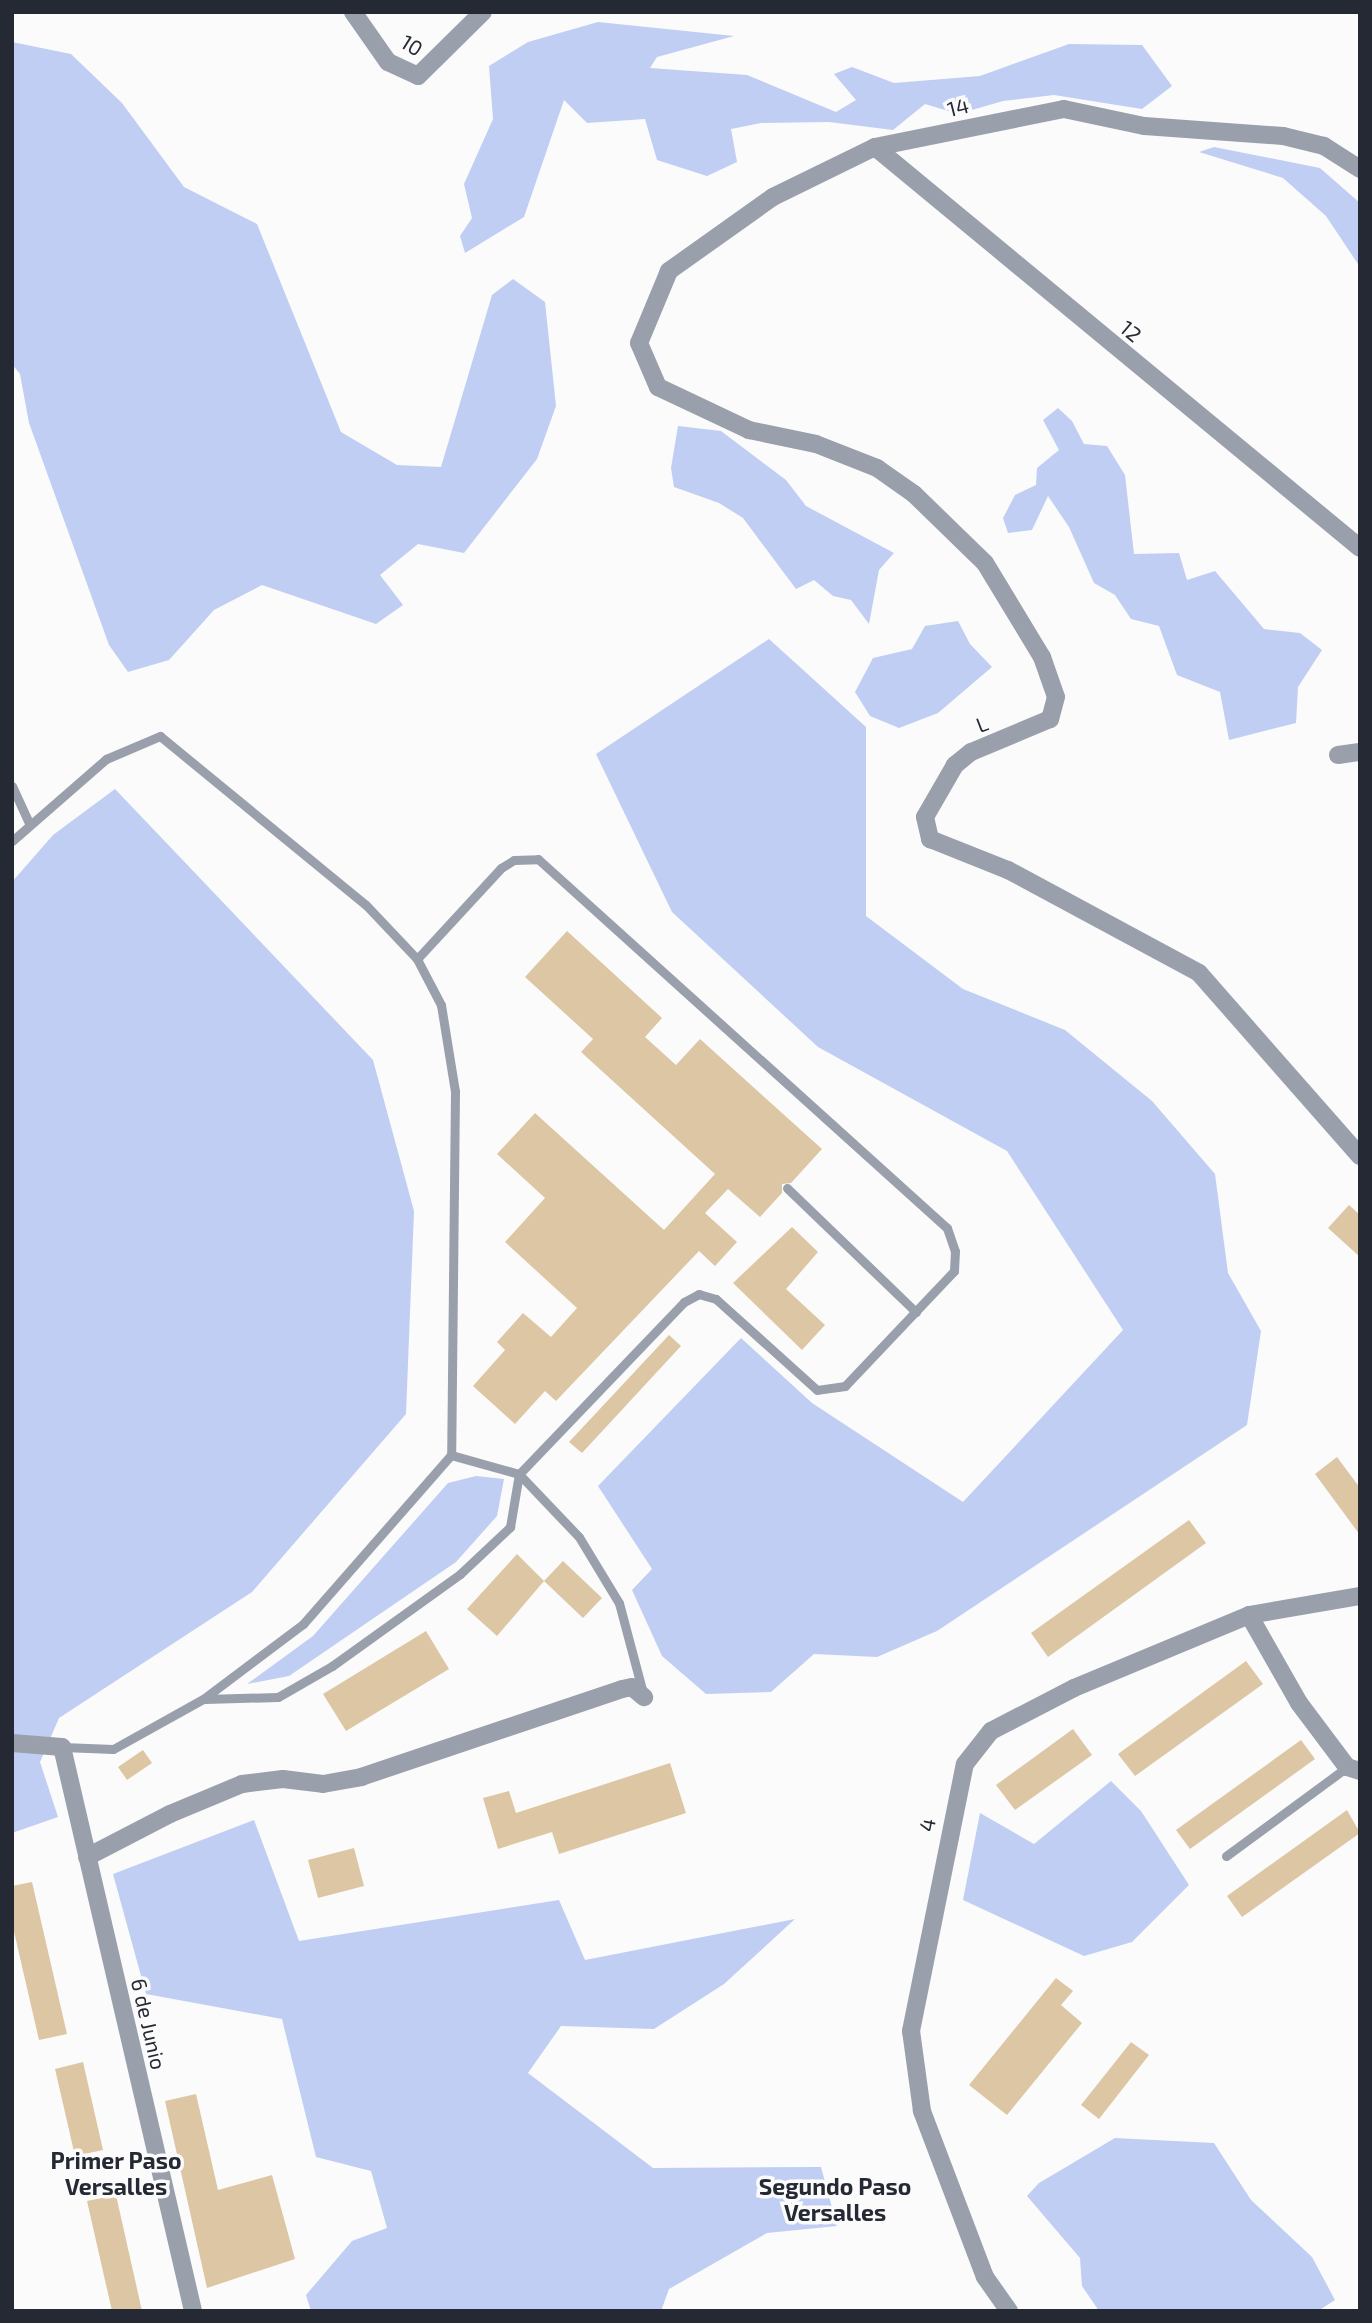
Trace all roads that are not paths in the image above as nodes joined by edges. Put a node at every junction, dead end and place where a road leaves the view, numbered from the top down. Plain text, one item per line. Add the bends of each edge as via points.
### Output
1 (353, 12) edge
2 (483, 12) edge
3 (875, 147) junction
4 (1360, 169) edge
5 (639, 342) joint
6 (1360, 548) edge
7 (1360, 752) edge
8 (1338, 755) dead end
9 (12, 786) edge
10 (29, 823) junction
11 (12, 841) edge
12 (417, 959) junction
13 (1360, 1156) edge
14 (786, 1188) dead end
15 (916, 1312) junction
16 (452, 1455) junction
17 (519, 1474) junction
18 (1360, 1596) edge
19 (1249, 1615) junction
20 (644, 1697) joint
21 (203, 1699) junction
22 (12, 1743) edge
23 (62, 1747) junction
24 (1353, 1769) edge
25 (1226, 1856) dead end
26 (87, 1857) junction
27 (193, 2311) edge
28 (1009, 2311) edge

1 - 2 street, 10 via 388,62 418,76
3 - 4 street, 14 via 1064,109 1144,125 1283,136 1324,146
3 - 5 street, 14 via 773,197 669,271
3 - 6 street, 12
5 - 13 street, L via 658,387 749,430 816,444 877,468 915,494 985,562 1042,657 1056,697 1050,719 971,752 955,765 925,817 930,839 1008,870 1199,973
7 - 8 street
9 - 10 lane
10 - 11 lane
10 - 12 lane via 106,758 160,736 366,905
12 - 15 lane via 507,864 538,859 551,868 947,1228 955,1251 954,1271
12 - 16 lane via 441,1004 455,1091
14 - 15 lane
15 - 17 lane via 845,1386 817,1390 716,1299 699,1294 684,1302
16 - 17 lane
16 - 21 lane via 303,1624
17 - 20 lane via 579,1537 619,1603
17 - 21 lane via 510,1527 460,1574 343,1658 278,1697
18 - 19 street, 4
19 - 24 street via 1299,1703
19 - 28 street, 4 via 1074,1688 991,1731 965,1763 911,2031 922,2111 985,2277
20 - 26 street via 632,1687 622,1689 361,1777 323,1784 283,1779 242,1784 170,1814
21 - 23 lane via 113,1749
22 - 23 street
23 - 26 street, 6 de Junio
24 - 25 lane
26 - 27 street, 6 de Junio

